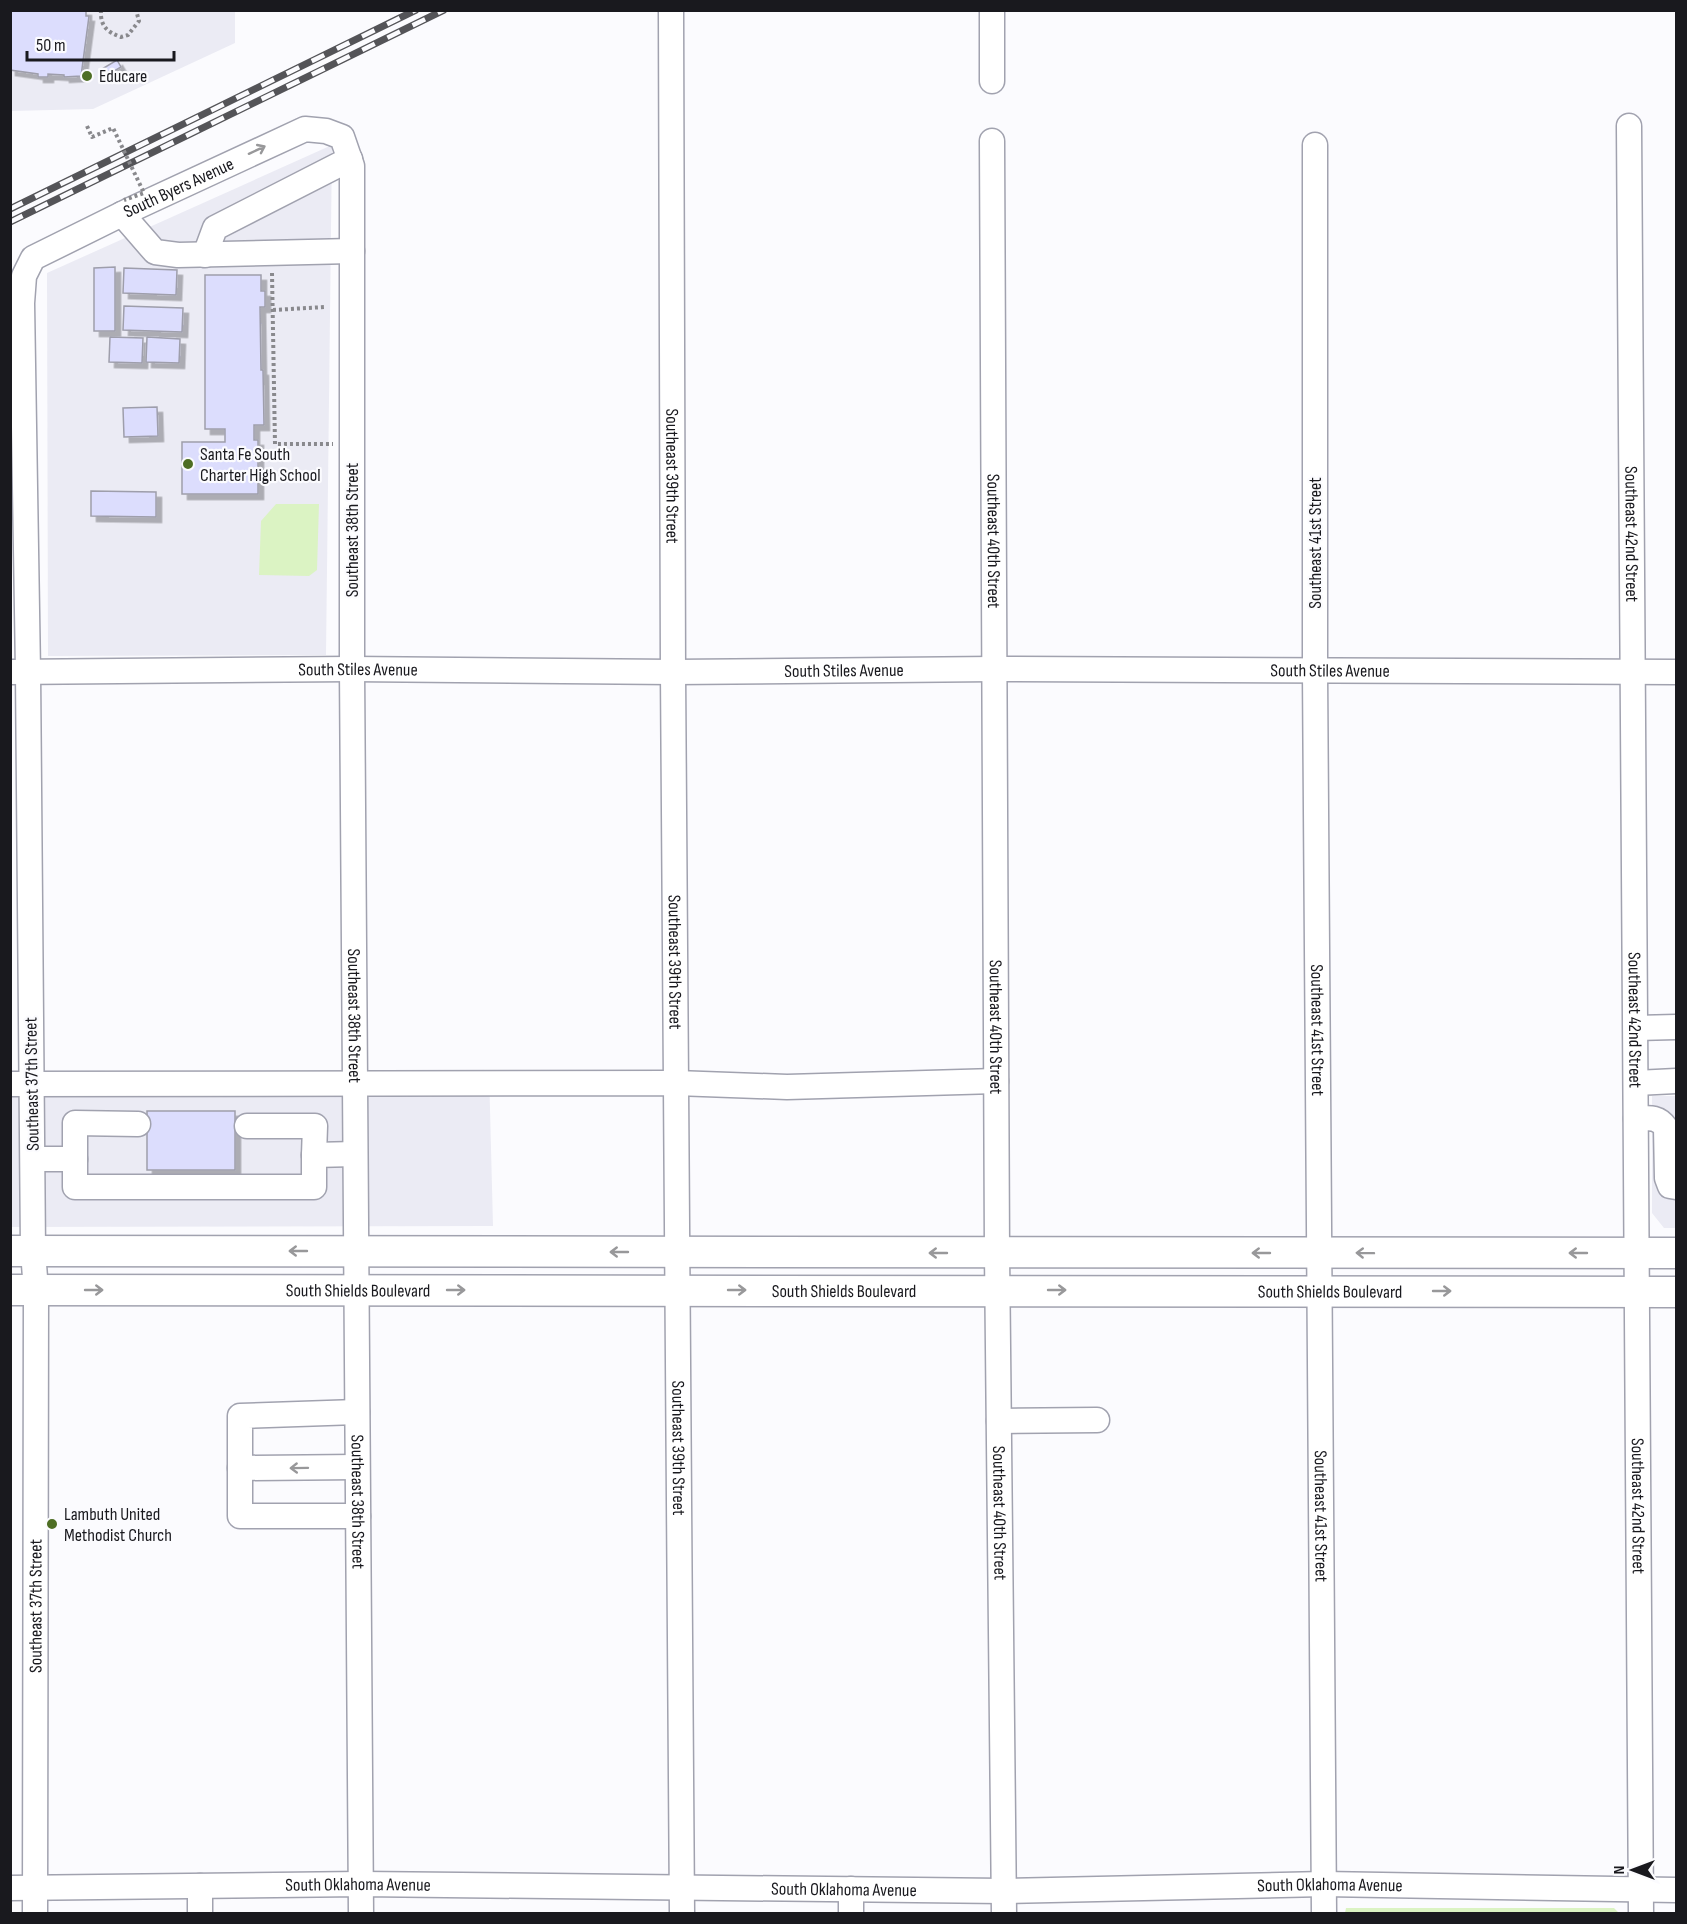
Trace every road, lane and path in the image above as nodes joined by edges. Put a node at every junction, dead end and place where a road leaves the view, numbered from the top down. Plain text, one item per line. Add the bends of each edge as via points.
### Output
1 (100, 10) edge
2 (136, 10) edge
3 (671, 10) edge
4 (992, 10) edge
5 (992, 81) dead end
6 (87, 126) dead end
7 (1629, 126) dead end
8 (326, 131) joint
9 (992, 141) dead end
10 (1315, 145) dead end
11 (350, 159) junction
12 (124, 208) junction
13 (352, 252) junction
14 (205, 255) junction
15 (33, 258) joint
16 (272, 263) dead end
17 (325, 308) dead end
18 (273, 310) junction
19 (336, 444) dead end
20 (352, 669) junction
21 (994, 669) junction
22 (1634, 671) junction
23 (19, 672) edge
24 (673, 672) junction
25 (1315, 672) junction
26 (1677, 672) edge
27 (1677, 1027) edge
28 (1636, 1028) junction
29 (996, 1081) junction
30 (1677, 1081) edge
31 (21, 1083) edge
32 (355, 1083) junction
33 (676, 1083) junction
34 (1636, 1083) junction
35 (1636, 1119) junction
36 (138, 1124) dead end
37 (247, 1126) dead end
38 (25, 1150) edge
39 (355, 1154) junction
40 (314, 1155) junction
41 (75, 1159) junction
42 (1677, 1187) edge
43 (22, 1251) edge
44 (357, 1251) junction
45 (677, 1252) junction
46 (1320, 1252) junction
47 (997, 1253) junction
48 (1637, 1253) junction
49 (1677, 1253) edge
50 (23, 1290) edge
51 (356, 1290) junction
52 (678, 1290) junction
53 (998, 1290) junction
54 (1321, 1291) junction
55 (1638, 1292) junction
56 (1677, 1292) edge
57 (357, 1412) junction
58 (1096, 1420) dead end
59 (999, 1421) junction
60 (357, 1467) junction
61 (240, 1468) junction
62 (358, 1515) junction
63 (361, 1884) junction
64 (1324, 1884) junction
65 (200, 1886) junction
66 (682, 1887) junction
67 (10, 1888) edge
68 (34, 1888) junction
69 (851, 1889) junction
70 (1677, 1890) edge
71 (1004, 1902) edge
72 (1641, 1902) edge
73 (35, 1914) edge
74 (200, 1914) edge
75 (361, 1914) edge
76 (682, 1914) edge
77 (851, 1914) edge
78 (1324, 1914) edge

1 - 2 path via 106,29 121,37 128,35 139,21
3 - 24 street, Southeast 39th Street
4 - 5 street
6 - 12 path, bridge via 92,137 113,128 144,193
7 - 22 street, Southeast 42nd Street
8 - 11 street, Southeast 38th Street via 342,137
12 -> 8 street, South Byers Avenue via 305,129
9 - 21 street, Southeast 40th Street
10 - 25 street, Southeast 41st Street
11 - 13 street, Southeast 38th Street
11 - 14 street via 215,228
12 - 14 street via 155,252
12 - 15 street, South Byers Avenue
13 - 14 street
13 - 20 street, Southeast 38th Street
15 - 23 street, Southeast 37th Street via 24,276 22,303
16 - 18 path
17 - 18 path
18 - 19 path via 275,444
20 - 23 street, South Stiles Avenue
20 - 24 street, South Stiles Avenue
20 - 32 street, Southeast 38th Street
21 - 24 street, South Stiles Avenue
21 - 25 street, South Stiles Avenue
21 - 29 street, Southeast 40th Street
22 - 25 street, South Stiles Avenue
22 - 26 street, South Stiles Avenue
22 - 28 street, Southeast 42nd Street
23 - 31 street, Southeast 37th Street
24 - 33 street, Southeast 39th Street
25 - 46 street, Southeast 41st Street
27 - 28 street
28 - 34 street, Southeast 42nd Street
29 - 33 street via 786,1087
29 - 47 street, Southeast 40th Street
30 - 34 street
31 - 32 street
31 - 38 street, Southeast 37th Street
32 - 33 street
32 - 39 street, Southeast 38th Street
33 - 45 street, Southeast 39th Street
34 - 35 street, Southeast 42nd Street
35 - 42 street via 1655,1118 1666,1128 1667,1178 1670,1186
35 - 48 street, Southeast 42nd Street
36 - 41 street via 75,1123
37 - 40 street via 315,1126
38 - 41 street
38 - 43 street, Southeast 37th Street
39 - 40 street
39 - 44 street, Southeast 38th Street
40 - 41 street via 314,1187 75,1187
44 -> 43 main road, South Shields Boulevard
43 - 50 street, Southeast 37th Street
45 -> 44 main road, South Shields Boulevard
44 - 51 street, Southeast 38th Street
47 -> 45 main road, South Shields Boulevard
45 - 52 street, Southeast 39th Street
46 -> 47 main road, South Shields Boulevard
48 -> 46 main road, South Shields Boulevard
46 - 54 street, Southeast 41st Street
47 - 53 street, Southeast 40th Street
48 - 49 main road, South Shields Boulevard
48 - 55 street, Southeast 42nd Street
50 -> 51 main road, South Shields Boulevard
50 - 68 street, Southeast 37th Street
51 -> 52 main road, South Shields Boulevard
51 - 57 street, Southeast 38th Street
52 -> 53 main road, South Shields Boulevard
52 - 66 street, Southeast 39th Street
53 -> 54 main road, South Shields Boulevard
53 - 59 street, Southeast 40th Street
54 -> 55 main road, South Shields Boulevard
54 - 64 street, Southeast 41st Street
55 - 56 main road, South Shields Boulevard
55 - 72 street, Southeast 42nd Street
57 - 60 street, Southeast 38th Street
57 - 61 street via 240,1416
58 - 59 street
59 - 71 street, Southeast 40th Street
60 -> 61 street
60 - 62 street, Southeast 38th Street
61 - 62 street via 240,1516
62 - 63 street, Southeast 38th Street
63 - 65 street, South Oklahoma Avenue
63 - 66 street, South Oklahoma Avenue
63 - 75 street, Southeast 38th Street
64 - 71 street, South Oklahoma Avenue
64 - 72 street, South Oklahoma Avenue
64 - 78 street, Southeast 41st Street
65 - 68 street, South Oklahoma Avenue
65 - 74 street
66 - 69 street, South Oklahoma Avenue
66 - 76 street, Southeast 39th Street
67 - 68 street, South Oklahoma Avenue
68 - 73 street, Southeast 37th Street
69 - 71 street, South Oklahoma Avenue
69 - 77 street
70 - 72 street, South Oklahoma Avenue

